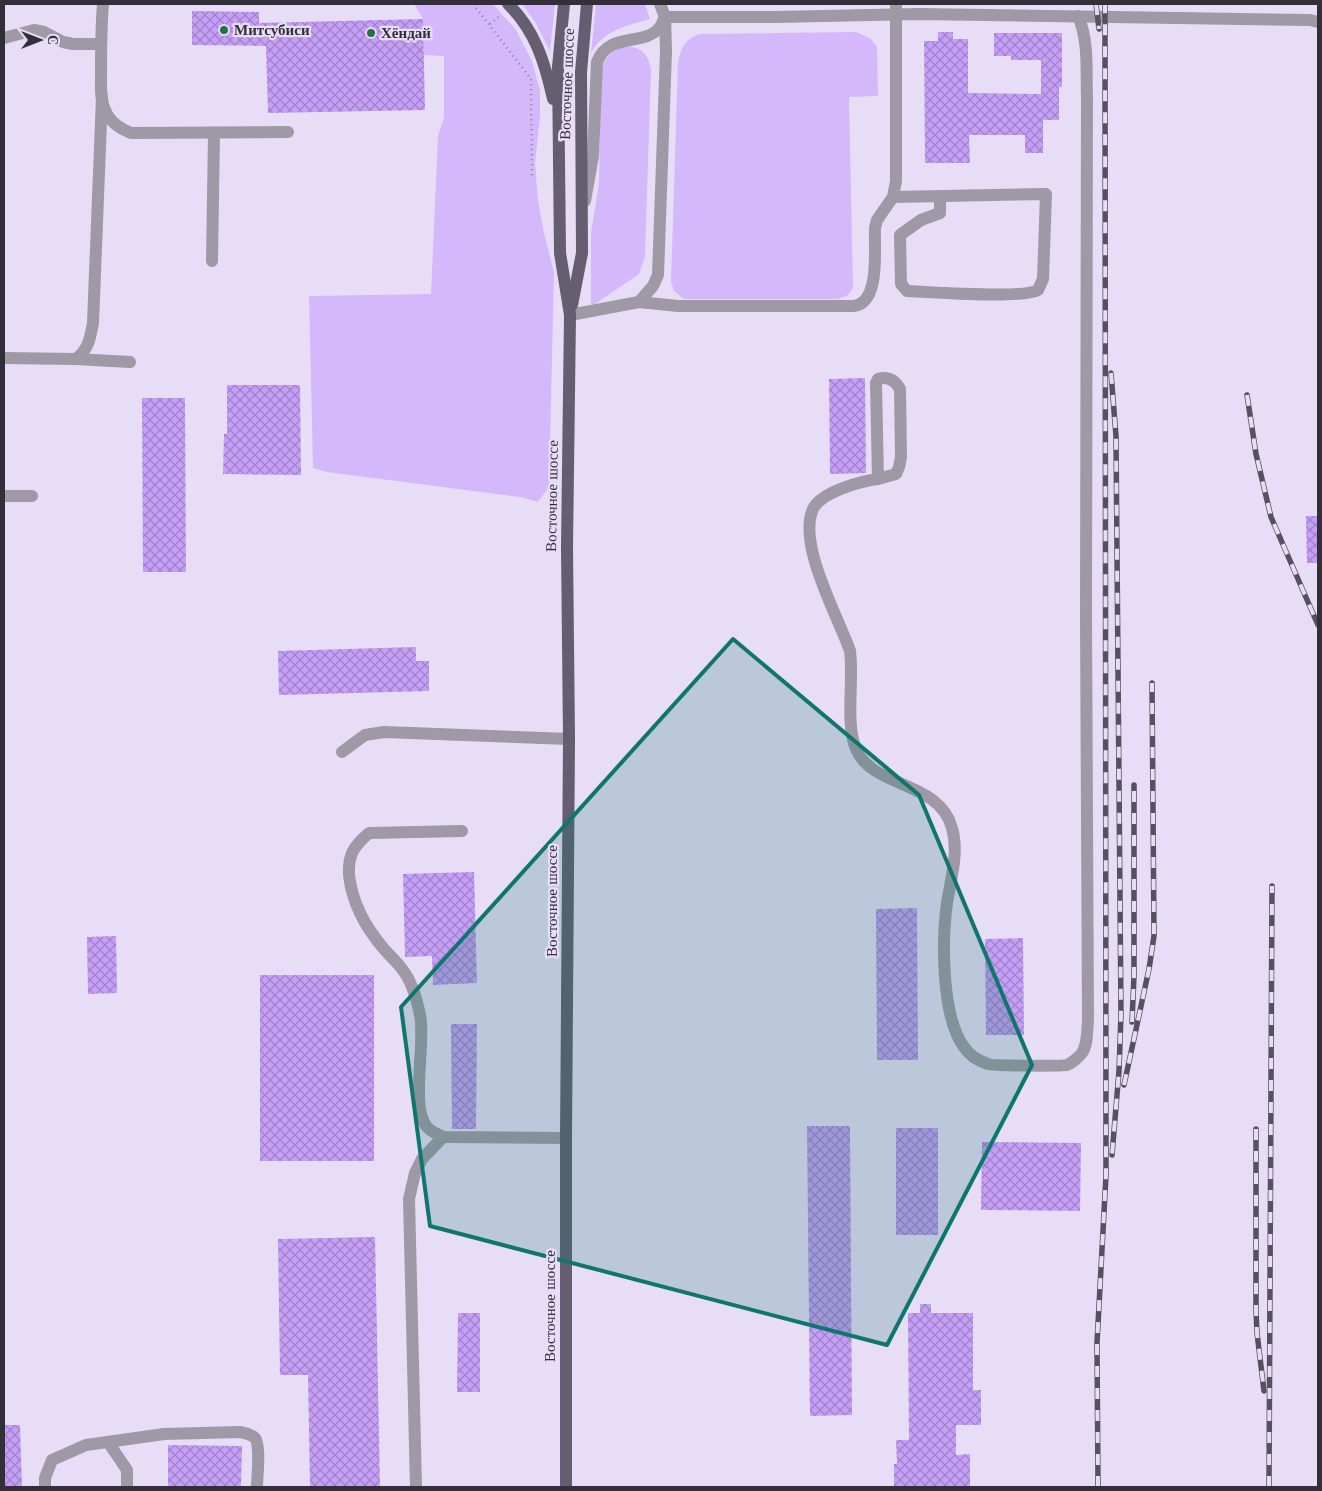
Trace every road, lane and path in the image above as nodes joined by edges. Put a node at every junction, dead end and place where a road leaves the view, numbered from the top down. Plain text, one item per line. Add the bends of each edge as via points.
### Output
1 (102, 4) edge
2 (473, 4) edge
3 (508, 4) edge
4 (564, 4) edge
5 (587, 4) edge
6 (661, 8) edge
7 (872, 9) edge
8 (896, 9) edge
9 (1064, 10) edge
10 (1078, 16) junction
11 (1318, 22) edge
12 (4, 38) edge
13 (101, 44) junction
14 (102, 97) junction
15 (558, 126) junction
16 (288, 132) dead end
17 (214, 133) junction
18 (532, 176) dead end
19 (940, 196) junction
20 (893, 197) junction
21 (581, 227) junction
22 (212, 261) dead end
23 (638, 302) junction
24 (570, 315) junction
25 (4, 358) edge
26 (76, 359) junction
27 (130, 362) dead end
28 (878, 479) junction
29 (4, 496) edge
30 (32, 496) dead end
31 (569, 739) junction
32 (342, 752) dead end
33 (462, 832) dead end
34 (443, 1137) junction
35 (566, 1138) junction
36 (108, 1442) junction
37 (45, 1487) edge
38 (127, 1487) edge
39 (257, 1487) edge
40 (416, 1487) edge
41 (566, 1487) edge

1 - 13 lane
2 - 18 path via 531,79
3 - 15 main road via 538,46
4 - 15 main road via 558,67
5 - 21 main road, Восточное шоссе via 581,72
6 - 7 lane via 775,17
6 - 21 lane via 660,28 654,33 612,45 601,53 597,62 593,156
6 - 23 lane via 666,51 658,275 653,286
7 - 8 lane
8 - 9 lane
8 - 20 lane via 896,181
9 - 10 lane
10 - 11 lane
10 - 28 lane via 1086,44 1087,97 1088,1020 1083,1052 1066,1065 990,1065 975,1058 964,1047 951,1017 947,995 945,940 955,846 952,827 937,803 863,762 852,738 850,651 812,555 811,519 814,507 825,497 856,483
12 - 13 lane via 34,30 63,42
13 - 14 lane
14 - 17 lane via 112,121 131,133
14 - 26 lane via 93,323 88,347
15 - 24 main road, Восточное шоссе via 560,253
16 - 17 lane
17 - 22 lane
19 - 19 lane via 940,213 921,220 900,236 903,289 1007,294 1029,294 1038,290 1043,279 1046,194
19 - 20 lane
20 - 23 lane via 877,220 874,278 871,292 860,305 678,306
21 - 24 main road, Восточное шоссе via 582,253
23 - 24 lane
24 - 31 main road, Восточное шоссе
25 - 26 lane
26 - 27 lane
28 - 28 lane via 896,474 901,457 900,389 897,383 883,378 876,383
29 - 30 lane
31 - 32 lane via 384,732 365,735
31 - 35 main road, Восточное шоссе
33 - 34 lane via 369,832 350,855 349,875 355,902 365,924 403,970 413,992 420,1016 421,1115 426,1127
34 - 35 lane
34 - 40 lane via 422,1159 414,1173 409,1199
35 - 41 main road, Восточное шоссе
36 - 37 lane via 86,1445 52,1460
36 - 38 lane via 127,1470
36 - 39 lane via 164,1434 249,1434 258,1445

